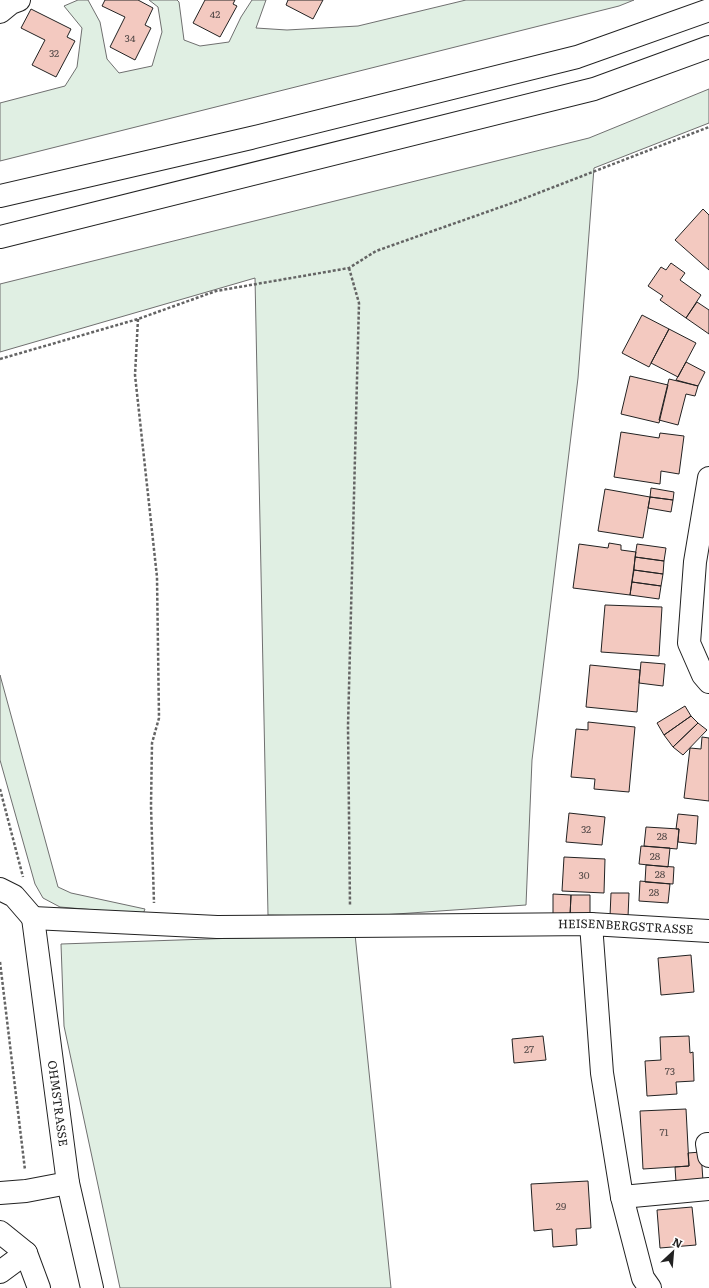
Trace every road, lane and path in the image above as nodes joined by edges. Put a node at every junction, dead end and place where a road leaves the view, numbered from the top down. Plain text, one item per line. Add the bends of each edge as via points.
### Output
1 (19, 0) edge
2 (709, 10) edge
3 (0, 12) edge
4 (709, 48) edge
5 (709, 127) edge
6 (0, 196) edge
7 (0, 237) edge
8 (349, 268) junction
9 (138, 319) junction
10 (0, 359) edge
11 (709, 478) edge
12 (709, 682) edge
13 (0, 789) edge
14 (24, 880) dead end
15 (0, 889) edge
16 (34, 918) junction
17 (157, 924) junction
18 (591, 924) junction
19 (350, 926) junction
20 (709, 931) edge
21 (0, 962) edge
22 (709, 1144) edge
23 (709, 1156) edge
24 (68, 1183) junction
25 (709, 1188) edge
26 (26, 1191) junction
27 (0, 1193) edge
28 (622, 1197) junction
29 (0, 1232) edge
30 (26, 1253) junction
31 (0, 1272) edge
32 (39, 1288) edge
33 (92, 1288) edge
34 (650, 1288) edge

1 - 3 main road
2 - 6 main road via 577,57 252,138
4 - 7 main road via 594,89
5 - 8 path via 515,202 376,251
8 - 9 path via 216,291
8 - 19 path via 359,303 348,726
9 - 10 path
9 - 17 path via 135,375 156,578 159,718 152,743 151,806 153,889
11 - 12 main road via 695,562 689,643 703,675
13 - 14 path
15 - 16 main road via 14,896
16 - 17 main road, HEISENBERGSTRASSE
16 - 24 main road, OHMSTRASSE
17 - 19 main road, HEISENBERGSTRASSE via 216,927
18 - 19 main road, HEISENBERGSTRASSE
18 - 20 main road, HEISENBERGSTRASSE
18 - 28 main road via 602,1073
21 - 26 path
22 - 23 main road
24 - 26 main road
24 - 33 main road, OHMSTRASSE
25 - 28 main road
26 - 27 main road
28 - 34 main road via 643,1278
29 - 30 main road
30 - 31 main road
30 - 32 main road

